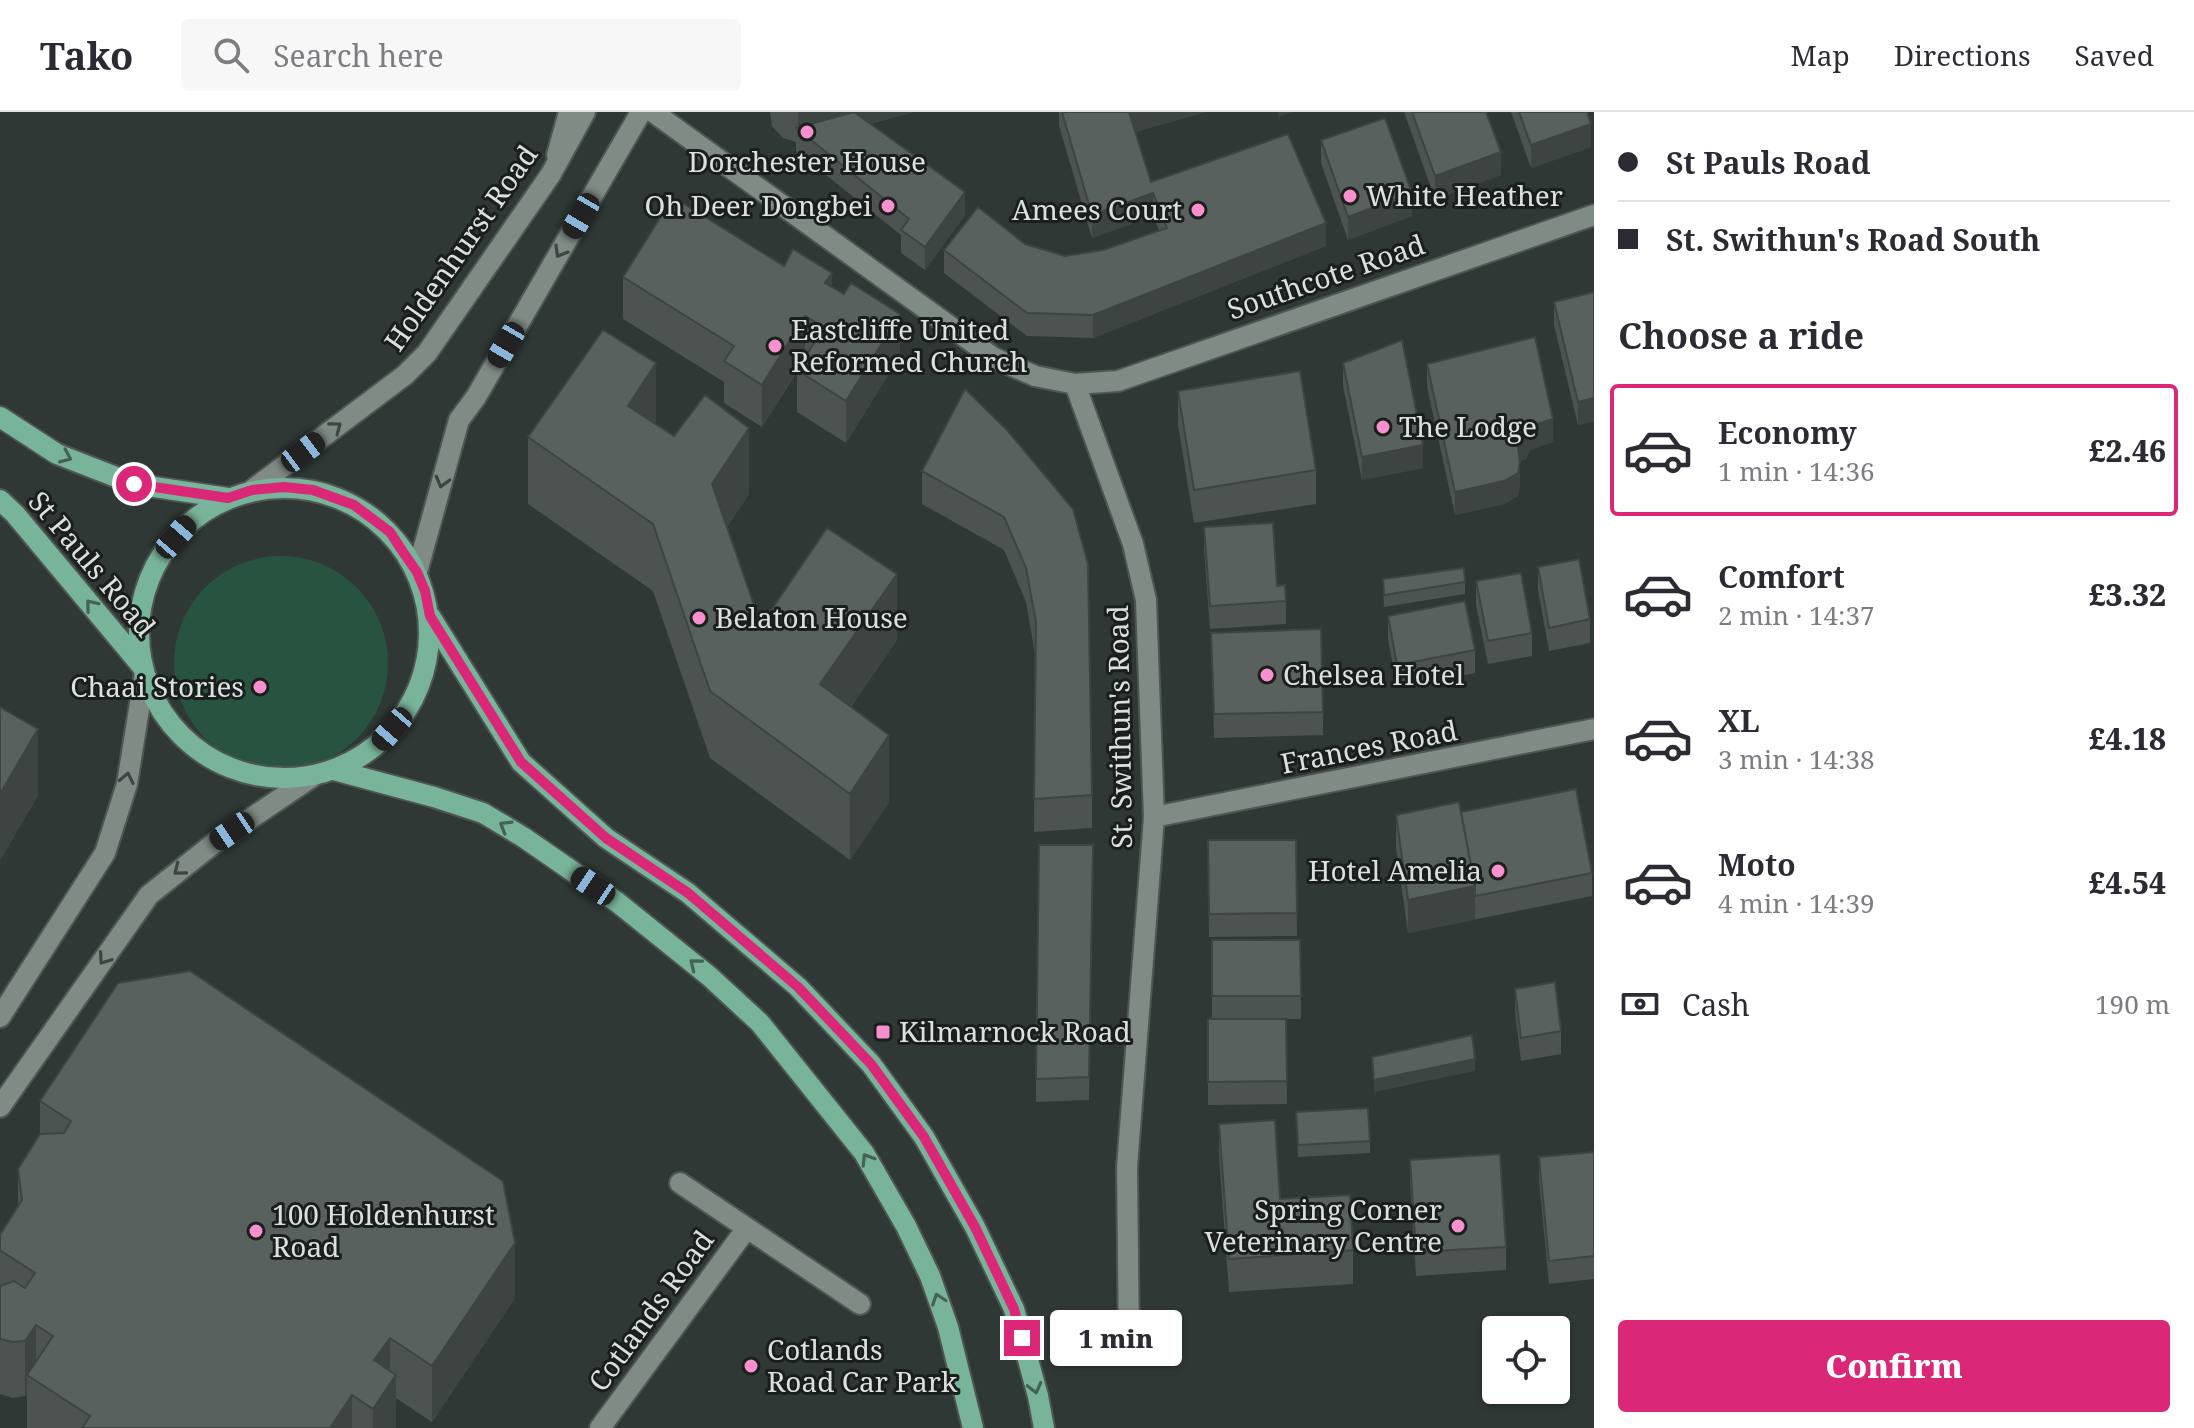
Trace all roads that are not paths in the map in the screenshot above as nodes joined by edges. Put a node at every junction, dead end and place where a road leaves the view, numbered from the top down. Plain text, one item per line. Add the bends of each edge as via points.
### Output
1 (569, 112) edge
2 (585, 112) edge
3 (641, 112) edge
4 (653, 112) edge
5 (551, 174) junction
6 (1594, 215) edge
7 (1075, 384) junction
8 (0, 417) edge
9 (252, 490) junction
10 (228, 498) junction
11 (0, 500) edge
12 (417, 572) junction
13 (430, 616) junction
14 (143, 671) junction
15 (1594, 729) edge
16 (334, 770) junction
17 (312, 777) junction
18 (1154, 817) junction
19 (2, 1009) edge
20 (0, 1107) edge
21 (680, 1183) dead end
22 (747, 1228) junction
23 (860, 1304) dead end
24 (1129, 1346) dead end
25 (600, 1428) edge
26 (973, 1428) edge
27 (1044, 1428) edge

1 - 5 street
2 - 5 street, Holdenhurst Road
3 -> 12 street via 459,420
4 - 7 street via 994,358 1035,376
9 -> 5 street, Holdenhurst Road via 427,353
6 - 7 street, Southcote Road via 1118,381
7 - 18 street, St. Swithun's Road via 1133,544 1146,600
8 -> 10 main road, St Pauls Road via 57,454 134,484
9 - 10 main road
9 - 12 main road via 313,490 354,505 390,532
10 - 14 main road via 190,520 161,553 143,593 137,635
14 -> 11 main road, St Pauls Road
12 - 13 main road
13 - 16 main road via 427,665 408,710 376,747
13 -> 27 main road via 521,762 606,838 688,893 798,987 871,1064 924,1137 1014,1309
14 - 17 main road via 156,705 188,743 225,767 266,778
19 -> 14 street via 105,853 127,784
15 - 18 street, Frances Road
16 - 17 main road
26 -> 16 main road via 948,1327 906,1226 864,1153 760,1023 617,902 483,813
17 -> 20 street via 149,895
18 - 24 street, St. Swithun's Road via 1127,1167
21 - 22 street
22 - 23 street
22 - 25 street, Cotlands Road

